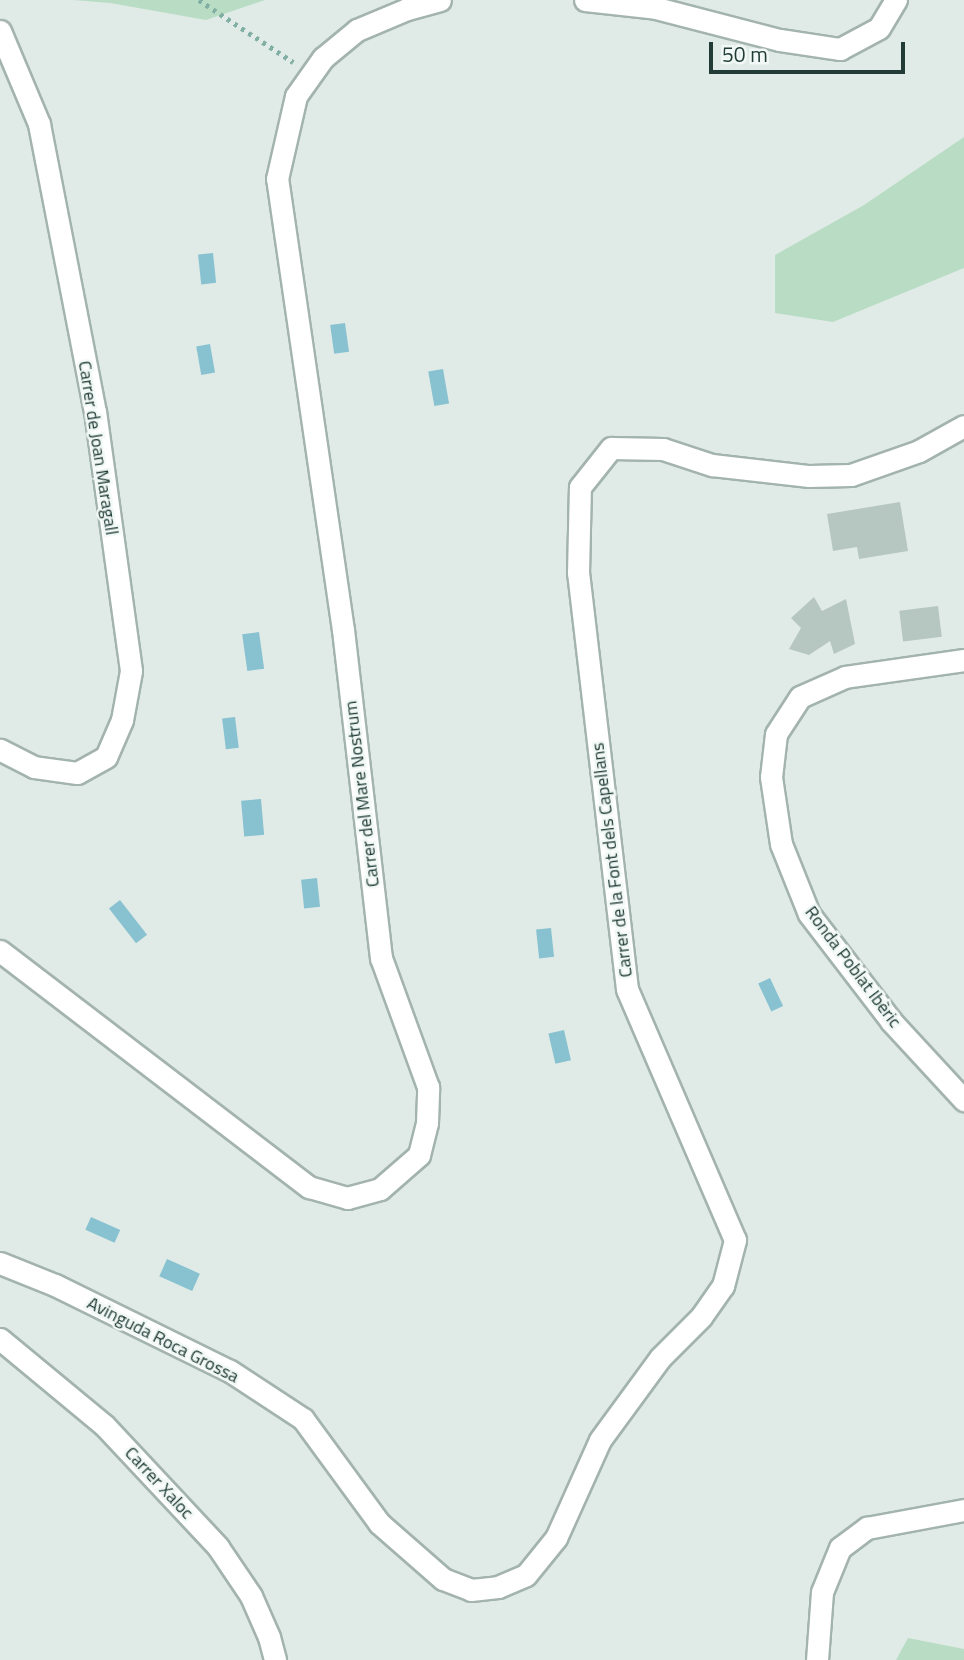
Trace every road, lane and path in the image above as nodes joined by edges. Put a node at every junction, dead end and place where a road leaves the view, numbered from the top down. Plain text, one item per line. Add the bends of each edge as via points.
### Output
1 (199, 0) edge
2 (440, 0) edge
3 (585, 0) edge
4 (896, 0) edge
5 (0, 31) edge
6 (312, 74) junction
7 (964, 426) edge
8 (964, 660) edge
9 (0, 750) edge
10 (0, 951) edge
11 (964, 1100) edge
12 (0, 1263) edge
13 (0, 1339) edge
14 (964, 1510) edge
15 (499, 1587) joint
16 (275, 1660) edge
17 (817, 1660) edge

1 - 6 path
2 - 6 street, Carrer del Mare Nostrum via 357,30 323,58
3 - 4 street via 656,8 780,40 840,49 879,28
5 - 9 street, Carrer de Joan Maragall via 39,124 95,411 131,671 122,720 106,757 77,773 34,767
6 - 10 street, Carrer del Mare Nostrum via 296,96 277,179 343,630 381,958 428,1087 427,1123 419,1155 380,1189 346,1198 309,1188
7 - 15 street, Carrer de la Font dels Capellans via 919,451 851,475 809,476 712,466 663,449 611,448 580,487 578,573 627,989 734,1240 723,1286 701,1317 660,1358 600,1440 556,1538 526,1575
8 - 11 street, Ronda Poblat Ibèric via 845,677 800,697 776,734 771,777 781,844 809,914 891,1021
12 - 15 street, Avinguda Roca Grossa via 230,1371 303,1419 379,1523 414,1556 443,1578 471,1590
13 - 16 street, Carrer Xaloc via 104,1425 218,1547 251,1595
14 - 17 street via 867,1528 840,1548 822,1592

